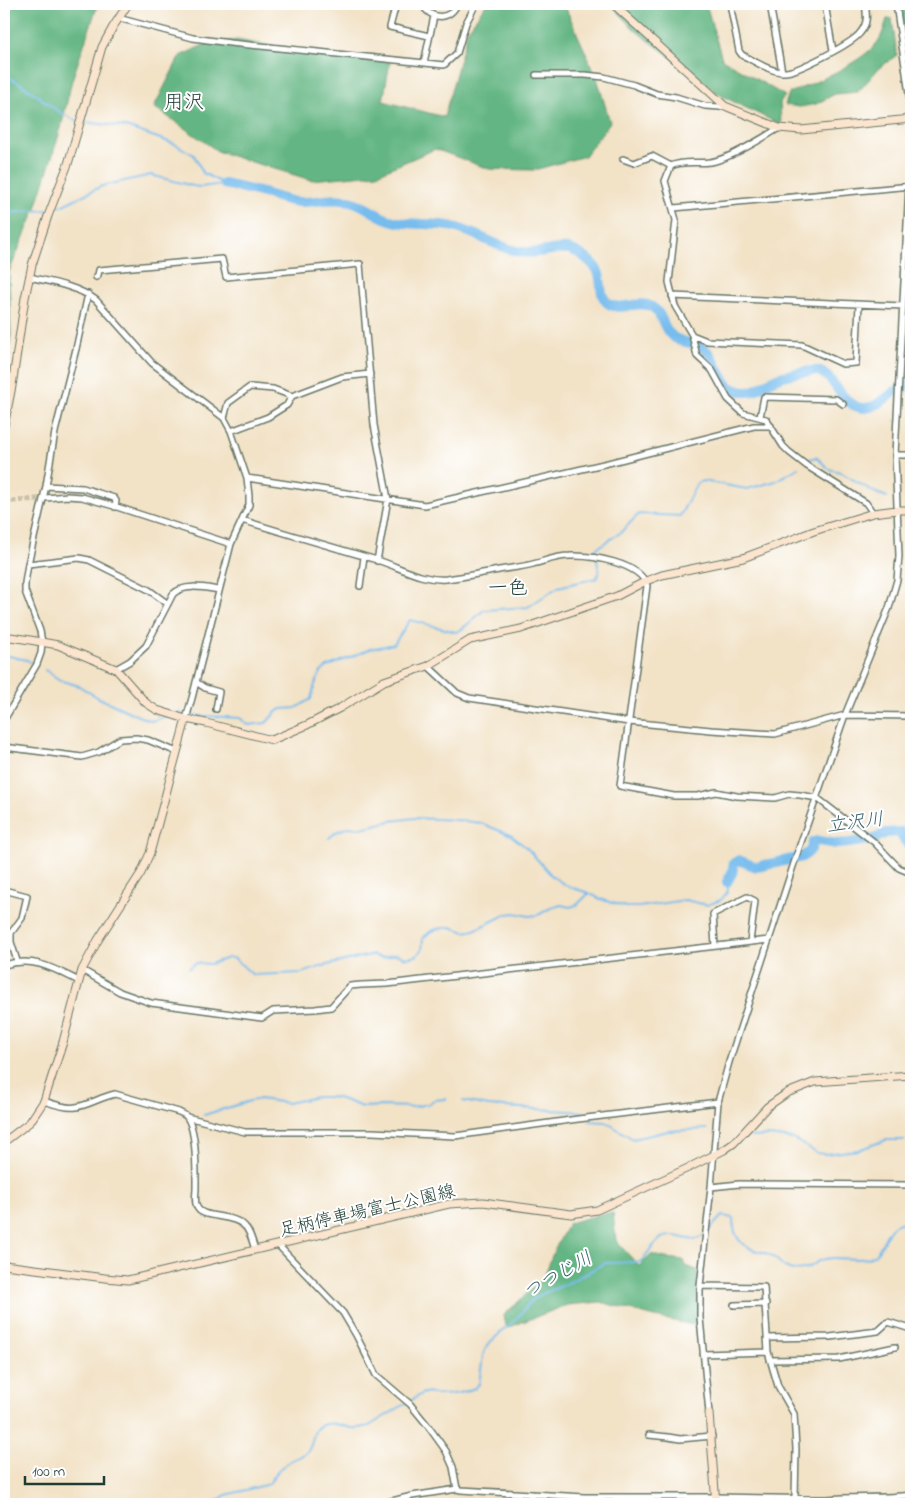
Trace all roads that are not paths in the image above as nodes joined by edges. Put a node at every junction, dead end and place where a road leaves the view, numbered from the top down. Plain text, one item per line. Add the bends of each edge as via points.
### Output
1 (128, 4) edge
2 (396, 4) edge
3 (422, 4) edge
4 (457, 4) edge
5 (476, 4) edge
6 (613, 4) edge
7 (730, 4) edge
8 (770, 4) edge
9 (825, 4) edge
10 (865, 4) edge
11 (896, 4) edge
12 (434, 16) junction
13 (118, 18) junction
14 (429, 36) junction
15 (833, 51) junction
16 (424, 62) junction
17 (782, 72) junction
18 (536, 75) dead end
19 (725, 106) junction
20 (911, 108) edge
21 (911, 119) edge
22 (779, 128) junction
23 (911, 147) edge
24 (623, 159) dead end
25 (671, 166) junction
26 (910, 185) edge
27 (674, 208) junction
28 (29, 277) junction
29 (96, 277) dead end
30 (904, 288) junction
31 (911, 288) edge
32 (85, 293) junction
33 (672, 296) junction
34 (859, 305) junction
35 (903, 306) junction
36 (692, 336) junction
37 (370, 374) junction
38 (292, 396) junction
39 (843, 404) dead end
40 (760, 417) junction
41 (224, 418) junction
42 (4, 426) edge
43 (771, 426) junction
44 (231, 431) junction
45 (896, 455) junction
46 (911, 455) edge
47 (247, 478) junction
48 (46, 486) junction
49 (46, 498) tunnel mouth
50 (388, 499) junction
51 (115, 506) junction
52 (897, 510) junction
53 (911, 510) edge
54 (873, 513) junction
55 (242, 520) junction
56 (230, 544) junction
57 (364, 557) junction
58 (377, 561) junction
59 (28, 564) junction
60 (646, 581) junction
61 (360, 586) dead end
62 (219, 590) junction
63 (168, 604) junction
64 (4, 636) edge
65 (42, 642) junction
66 (428, 666) junction
67 (116, 669) junction
68 (196, 682) junction
69 (216, 709) dead end
70 (845, 715) junction
71 (911, 716) edge
72 (4, 720) edge
73 (186, 720) junction
74 (629, 722) junction
75 (4, 747) edge
76 (178, 752) junction
77 (817, 798) junction
78 (911, 873) edge
79 (4, 890) edge
80 (769, 940) junction
81 (750, 942) junction
82 (715, 946) junction
83 (17, 961) junction
84 (4, 965) edge
85 (82, 970) junction
86 (79, 981) junction
87 (911, 1075) edge
88 (44, 1100) junction
89 (718, 1102) junction
90 (187, 1117) junction
91 (4, 1142) edge
92 (714, 1156) junction
93 (911, 1184) edge
94 (711, 1187) junction
95 (278, 1245) junction
96 (255, 1250) junction
97 (4, 1265) edge
98 (700, 1286) junction
99 (766, 1304) junction
100 (734, 1305) dead end
101 (911, 1329) edge
102 (767, 1338) junction
103 (894, 1347) dead end
104 (768, 1352) junction
105 (703, 1354) junction
106 (770, 1360) junction
107 (709, 1413) joint
108 (649, 1435) dead end
109 (712, 1436) junction
110 (457, 1489) junction
111 (532, 1494) junction
112 (911, 1495) edge
113 (653, 1497) junction
114 (795, 1498) junction
115 (716, 1501) edge
116 (827, 1502) edge
117 (380, 1504) edge
118 (529, 1504) edge
119 (653, 1504) edge

1 - 13 street
2 - 14 street via 390,27
3 - 12 street
4 - 12 street via 446,16
5 - 16 street via 457,53 444,65
6 - 19 street
7 - 17 street via 742,55
8 - 17 street
9 - 15 street
10 - 15 street via 866,24 860,34
11 - 20 street
12 - 14 street
13 - 16 street via 221,42
13 - 28 street via 100,53 83,116
14 - 16 street
15 - 17 street via 802,67
18 - 19 street via 604,77 705,106
19 - 22 street
21 - 22 street via 802,130
22 - 25 street via 724,158
23 - 26 street
24 - 25 street via 634,163 652,156
25 - 27 street via 665,181
26 - 27 street
26 - 30 street
27 - 33 street via 676,220 669,282
28 - 32 street
28 - 42 street
29 - 37 street via 99,270 222,259 226,277 360,264
30 - 31 street
30 - 35 street
32 - 41 street via 96,300 152,363
32 - 48 street via 80,332
33 - 34 street
33 - 36 street
34 - 35 street
34 - 36 street via 856,363 842,364 802,345 706,341
35 - 45 street
36 - 40 street via 697,356 712,370 728,399 743,413
37 - 38 street via 342,377
37 - 50 street via 374,425
38 - 41 street via 273,389 250,387 228,403
38 - 44 street via 287,405 268,417
39 - 40 street via 836,399 764,397
40 - 43 street
41 - 44 street
43 - 50 street via 754,426 425,505
43 - 54 street via 789,452 866,503
44 - 47 street
45 - 46 street
45 - 52 street
47 - 50 street
47 - 55 street via 248,505
48 - 51 street via 83,488 114,498
48 - 59 street
49 - 51 street via 76,496
50 - 58 street
51 - 56 street
52 - 53 street
52 - 54 street
52 - 70 street via 899,556 894,596
54 - 60 street via 743,558
55 - 56 street
55 - 57 street
56 - 62 street
57 - 58 street
57 - 61 street
58 - 60 street via 405,572 444,579 571,556 602,559 634,570
59 - 63 street via 79,558 89,560 149,590
59 - 65 street via 25,591
60 - 66 street via 617,596 561,616 470,640
60 - 74 street
62 - 63 street via 201,587 177,590
62 - 68 street
63 - 67 street via 146,646
64 - 65 street
65 - 67 street via 58,645
65 - 72 street via 38,664
66 - 73 street via 384,681 340,708 272,740 206,722
66 - 74 street via 456,693 470,698
67 - 73 street via 146,703
68 - 69 street via 219,692
68 - 73 street
70 - 71 street
70 - 74 street via 776,734
70 - 77 street
73 - 76 street
74 - 77 street via 620,786 674,796 716,792 775,798 800,794
75 - 76 street via 82,757 120,740 136,738
76 - 85 street via 150,853
77 - 78 street via 874,842 899,868
77 - 80 street
79 - 83 street via 27,896 22,918 11,933
80 - 81 street
80 - 89 street
81 - 82 street
81 - 82 street via 755,901 747,897 713,914
82 - 85 street via 350,986 331,1007 273,1011 262,1018 151,1003 120,992
83 - 84 street
83 - 86 street via 40,963
85 - 86 street
86 - 88 street
87 - 92 street, 足柄停車場富士公園線 via 832,1080 801,1087 777,1099 734,1143
88 - 90 street via 75,1108 114,1094 180,1112
88 - 91 street via 30,1122
89 - 90 street via 455,1136 245,1132
89 - 92 street
90 - 96 street via 195,1154 197,1208 201,1213 240,1222
92 - 94 street
92 - 95 street, 足柄停車場富士公園線 via 597,1210 571,1214 483,1202 449,1204
93 - 94 street via 740,1184
94 - 98 street
95 - 96 street, 足柄停車場富士公園線
95 - 110 street via 343,1313 376,1375 410,1404 446,1451
96 - 97 street, 足柄停車場富士公園線 via 128,1280
98 - 99 street via 764,1287
98 - 105 street
99 - 100 street
99 - 102 street
101 - 102 street via 888,1322 878,1331 830,1337
102 - 104 street
103 - 106 street via 839,1359
104 - 105 street
104 - 106 street
105 - 107 street
106 - 114 street via 778,1386 794,1414
107 - 109 street
108 - 109 street via 680,1439
109 - 115 street
110 - 111 street
110 - 117 street
111 - 113 street
111 - 118 street
112 - 116 street via 840,1498
113 - 115 street
113 - 119 street
114 - 115 street
114 - 116 street

